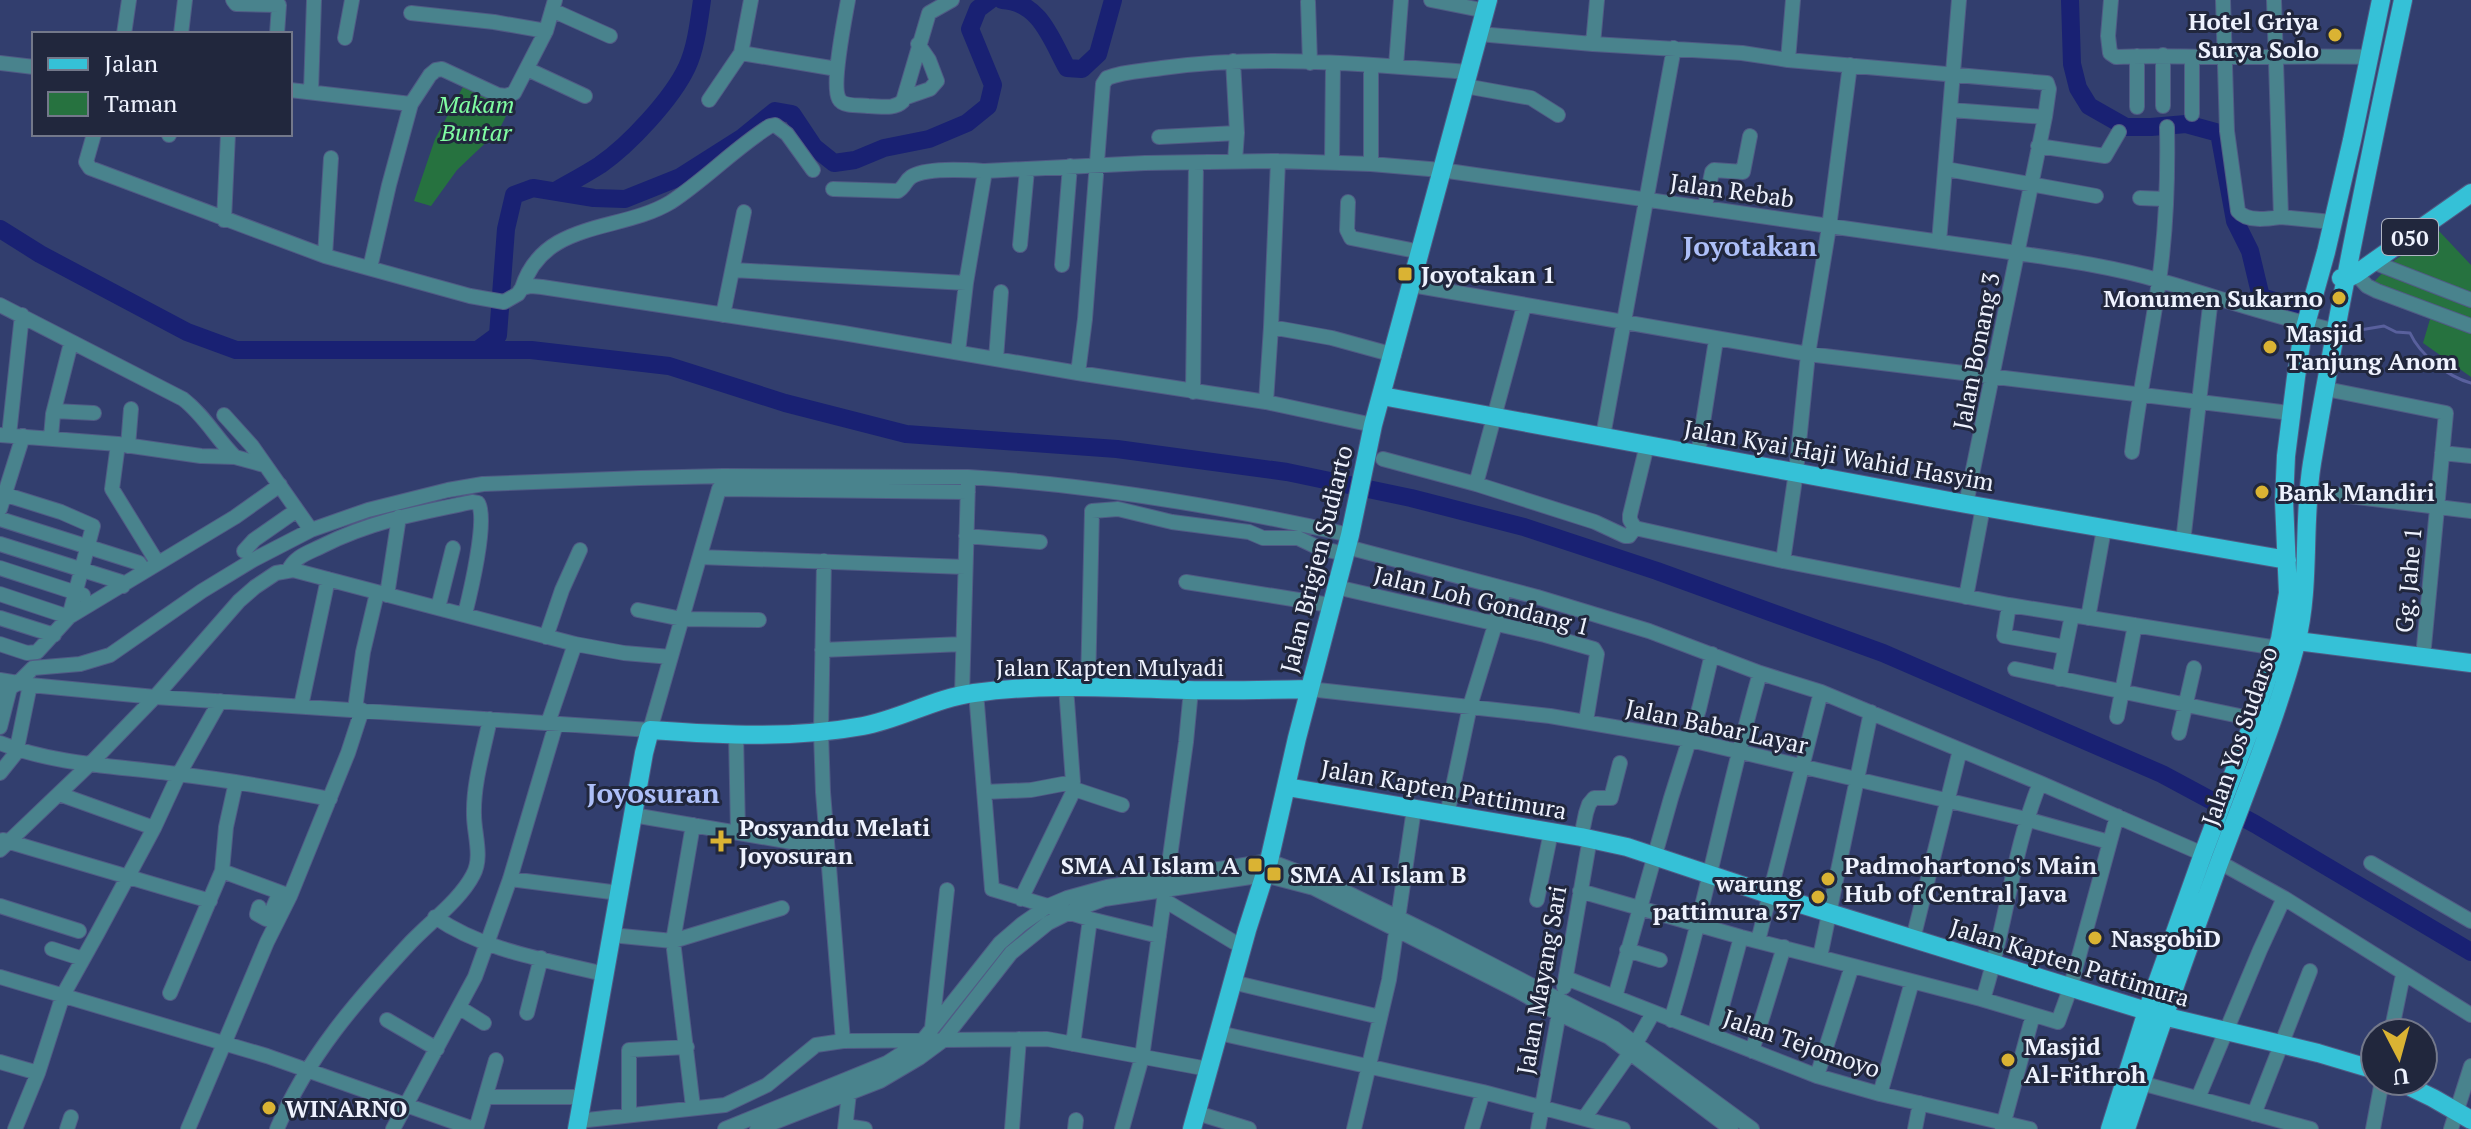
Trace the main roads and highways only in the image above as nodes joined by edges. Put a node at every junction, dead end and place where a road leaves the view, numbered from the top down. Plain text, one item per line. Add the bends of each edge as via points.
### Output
1 (2381, 0) edge
2 (2403, 0) edge
3 (1487, 6) edge
4 (2469, 198) edge
5 (2320, 274) junction
6 (2351, 277) junction
7 (2308, 319) junction
8 (2338, 329) junction
9 (1382, 396) junction
10 (2287, 560) junction
11 (2285, 643) junction
12 (2471, 663) edge
13 (1309, 689) junction
14 (1287, 787) junction
15 (2235, 798) junction
16 (2155, 1014) junction
17 (2359, 1066) edge
18 (2423, 1097) edge
19 (2459, 1120) edge
20 (1194, 1121) edge
21 (578, 1125) edge
22 (2110, 1129) edge
23 (2126, 1129) edge

1 - 5 main road
2 - 6 main road, Jalan Yos Sudarso
3 - 9 main road, Jalan Brigjen Sudiarto
4 - 6 main road, 050
5 - 6 main road
5 - 7 main road
6 - 8 main road, Jalan Yos Sudarso
7 - 8 main road
7 - 10 main road via 2290,413 2284,501
8 - 11 main road, Jalan Yos Sudarso via 2308,491 2305,592
9 - 10 main road, Jalan Kyai Haji Wahid Hasyim
9 - 13 main road, Jalan Brigjen Sudiarto via 1373,425 1374,462 1348,538
10 - 11 main road
11 - 12 main road
11 - 15 main road, Jalan Yos Sudarso
11 - 15 main road via 2254,719
13 - 14 main road, Jalan Brigjen Sudiarto
13 - 21 main road, Jalan Kapten Mulyadi via 1066,687 969,694 866,726 821,732 650,730
14 - 16 main road, Jalan Kapten Pattimura via 1586,838
14 - 20 main road, Jalan Brigjen Sudiarto
15 - 16 main road, Jalan Yos Sudarso
16 - 17 main road, Jalan Kapten Pattimura
16 - 22 main road, Jalan Yos Sudarso
16 - 23 main road, Jalan Yos Sudarso
18 - 19 main road

